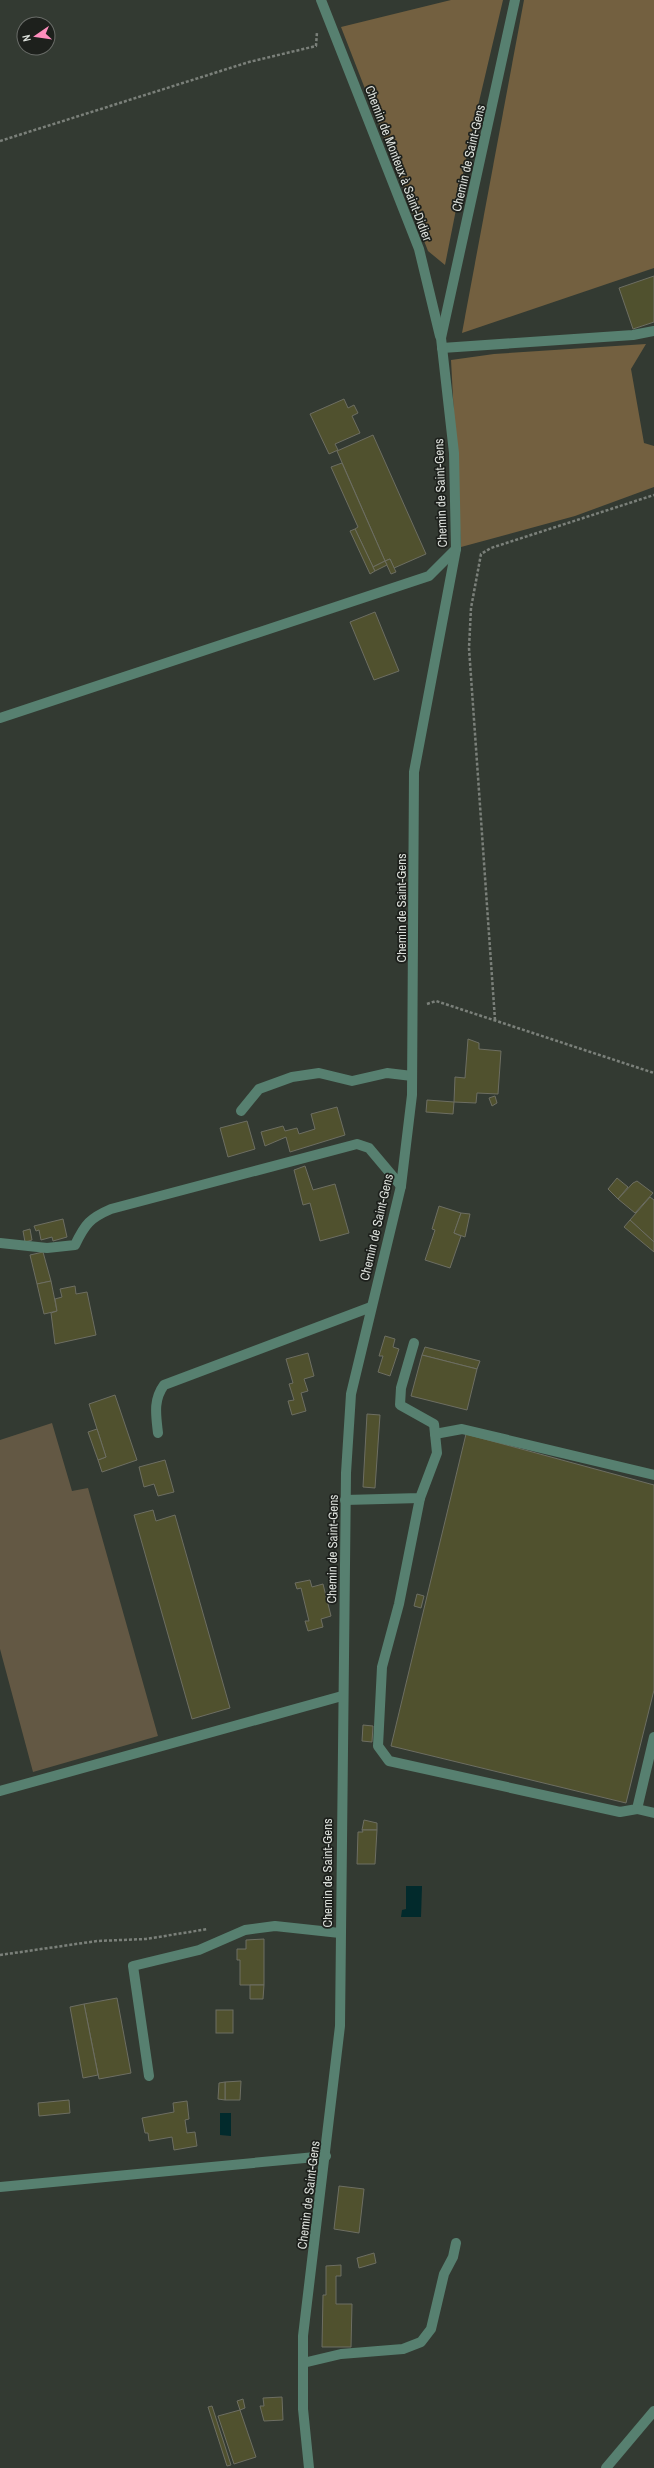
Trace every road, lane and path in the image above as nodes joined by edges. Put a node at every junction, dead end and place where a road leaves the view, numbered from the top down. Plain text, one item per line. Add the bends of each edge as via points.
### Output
1 (321, 0) edge
2 (515, 0) edge
3 (317, 31) dead end
4 (0, 141) edge
5 (654, 331) edge
6 (441, 343) junction
7 (654, 495) edge
8 (456, 549) junction
9 (0, 718) edge
10 (413, 1009) junction
11 (495, 1020) junction
12 (654, 1073) edge
13 (412, 1076) junction
14 (241, 1112) dead end
15 (401, 1186) junction
16 (0, 1243) edge
17 (371, 1308) junction
18 (414, 1343) dead end
19 (158, 1433) dead end
20 (435, 1434) junction
21 (654, 1475) edge
22 (420, 1498) junction
23 (345, 1500) junction
24 (342, 1696) junction
25 (654, 1737) edge
26 (0, 1791) edge
27 (637, 1810) junction
28 (654, 1813) edge
29 (212, 1928) dead end
30 (340, 1933) junction
31 (0, 1955) edge
32 (148, 2076) dead end
33 (326, 2156) junction
34 (0, 2187) edge
35 (456, 2243) dead end
36 (303, 2363) junction
37 (654, 2411) edge
38 (309, 2468) edge
39 (606, 2468) edge

1 - 6 street, Chemin de Monteux à Saint-Didier via 419,249
2 - 6 street, Chemin de Saint-Gens
3 - 4 path via 316,46 249,62
5 - 6 street via 633,335
6 - 8 street, Chemin de Saint-Gens via 454,453
7 - 11 path via 491,548 481,554 471,608 469,648
8 - 9 street via 429,576
8 - 10 street, Chemin de Saint-Gens via 414,772
10 - 11 path via 436,1001
10 - 13 street, Chemin de Saint-Gens
11 - 12 path
13 - 14 street via 387,1073 352,1081 319,1072 292,1077 259,1089
13 - 15 street, Chemin de Saint-Gens
15 - 16 street via 369,1148 357,1144 111,1208 95,1216 84,1226 75,1245 47,1248
15 - 17 street, Chemin de Saint-Gens
17 - 19 street via 164,1385 157,1395 155,1410
17 - 23 street, Chemin de Saint-Gens via 351,1394
18 - 20 street via 401,1388 400,1404 434,1424
20 - 21 street via 462,1429
20 - 22 street via 437,1453
22 - 23 street
22 - 27 street via 399,1604 382,1667 378,1746 389,1761 620,1812
23 - 24 street, Chemin de Saint-Gens
24 - 26 street
24 - 30 street, Chemin de Saint-Gens
25 - 27 street
27 - 28 street
29 - 31 path via 146,1939 97,1941
30 - 32 street via 275,1926 245,1930 199,1950 133,1966
30 - 33 street, Chemin de Saint-Gens via 340,2026
33 - 34 street
33 - 36 street, Chemin de Saint-Gens via 303,2336
35 - 36 street via 453,2257 444,2274 431,2329 421,2342 403,2349 341,2354
36 - 38 street, Chemin de Saint-Gens via 303,2408
37 - 39 street

